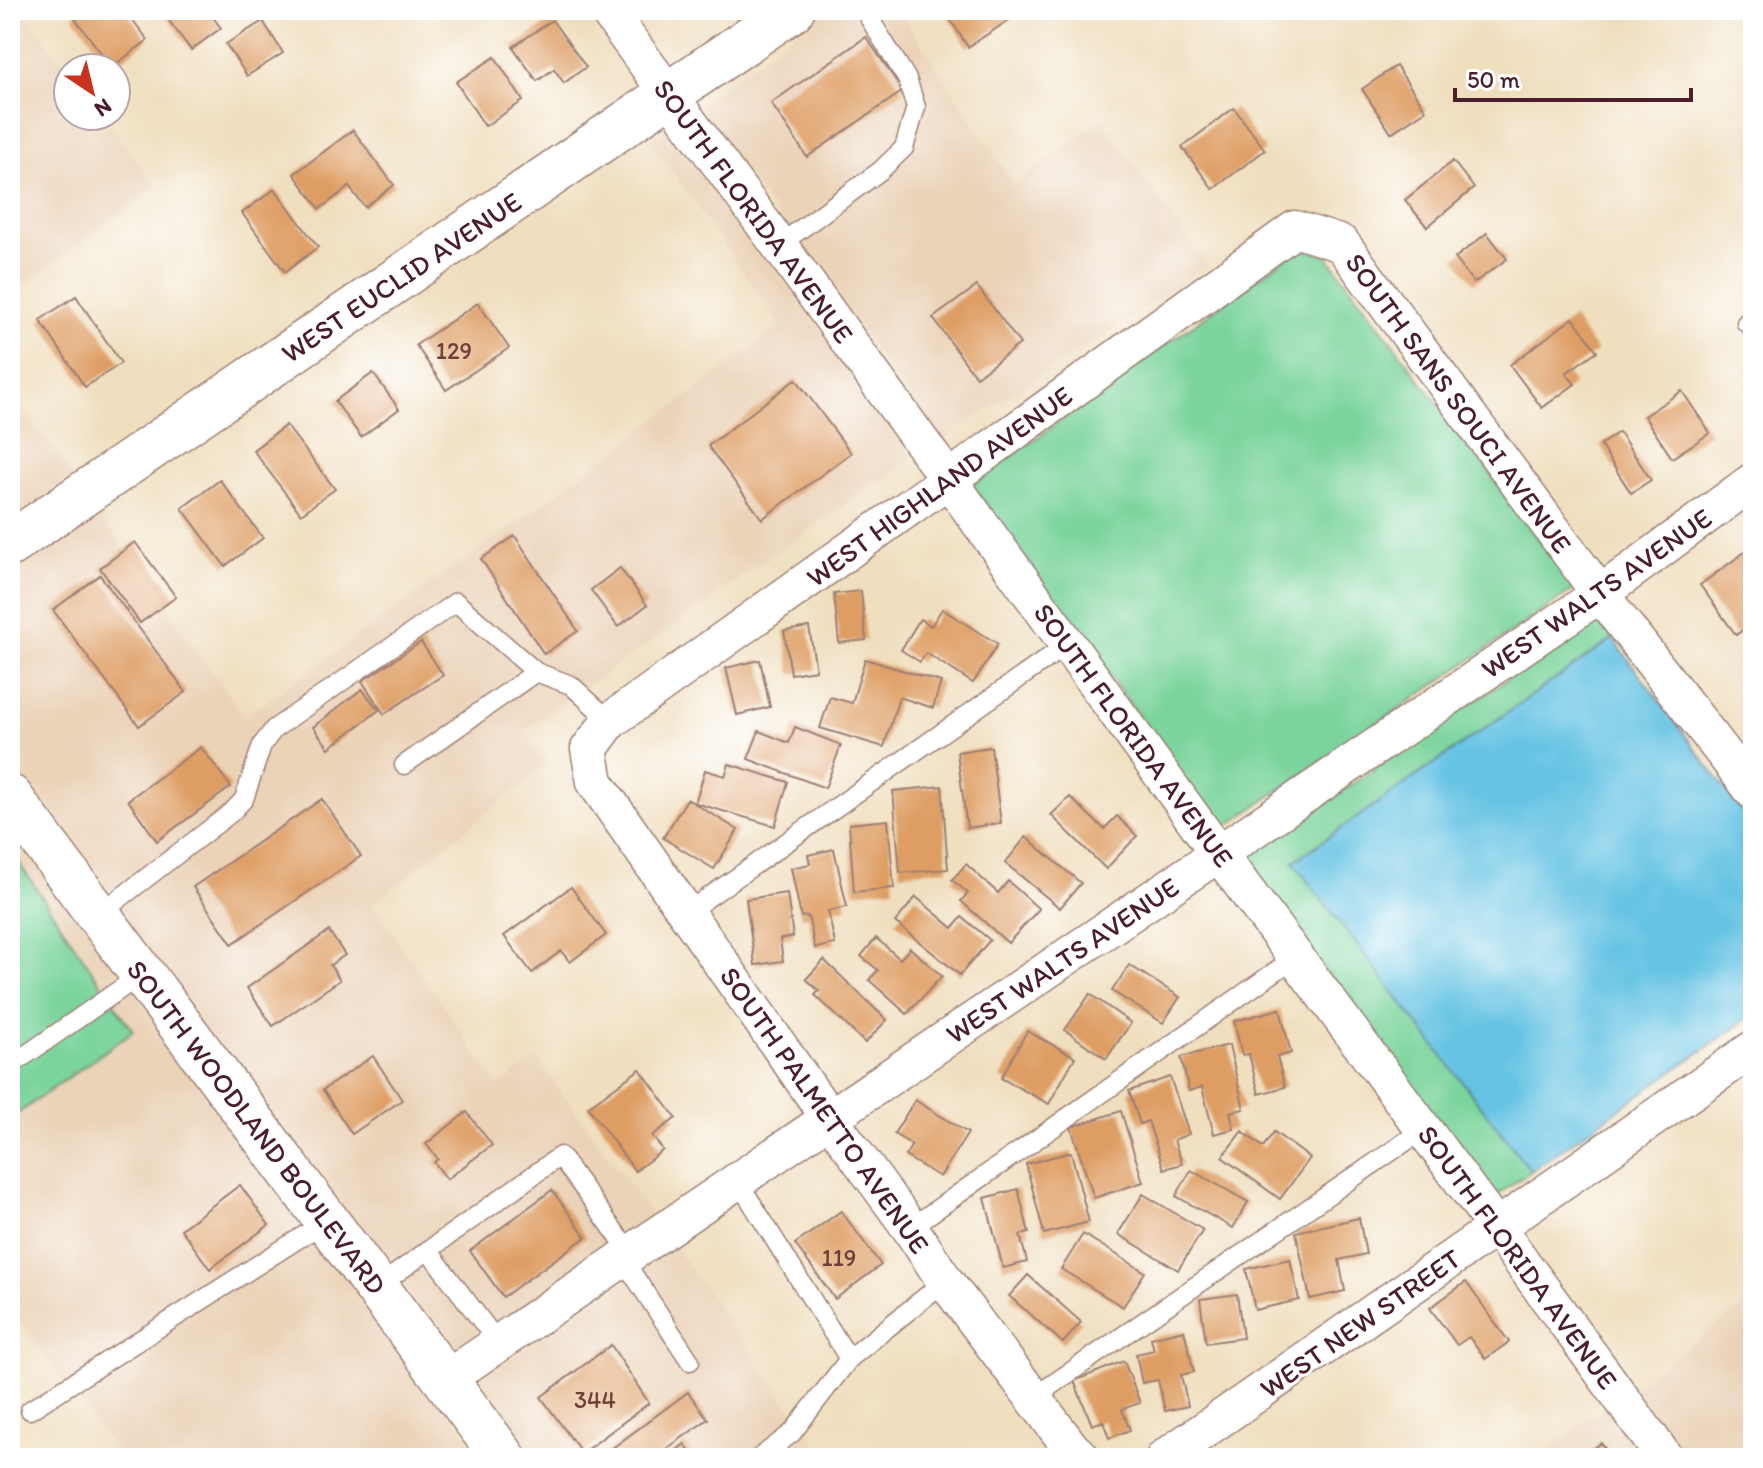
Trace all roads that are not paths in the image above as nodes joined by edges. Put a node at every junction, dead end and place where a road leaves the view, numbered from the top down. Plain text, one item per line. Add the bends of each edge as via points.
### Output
1 (607, 10) edge
2 (792, 10) edge
3 (864, 10) edge
4 (670, 94) junction
5 (1295, 229) joint
6 (779, 245) junction
7 (949, 479) junction
8 (1753, 481) edge
9 (10, 544) edge
10 (1600, 594) junction
11 (1068, 644) junction
12 (536, 672) junction
13 (600, 735) junction
14 (404, 765) dead end
15 (1753, 791) edge
16 (10, 797) edge
17 (1219, 854) junction
18 (686, 913) junction
19 (98, 915) junction
20 (1296, 957) junction
21 (142, 974) junction
22 (1753, 1049) edge
23 (10, 1066) edge
24 (830, 1119) junction
25 (1424, 1129) junction
26 (738, 1181) junction
27 (328, 1220) junction
28 (910, 1228) junction
29 (1497, 1228) junction
30 (428, 1250) junction
31 (627, 1256) junction
32 (945, 1281) junction
33 (377, 1287) junction
34 (499, 1344) junction
35 (849, 1359) junction
36 (690, 1361) dead end
37 (446, 1379) junction
38 (1034, 1397) junction
39 (30, 1410) dead end
40 (504, 1458) edge
41 (759, 1458) edge
42 (1082, 1458) edge
43 (1164, 1458) edge
44 (1665, 1458) edge

1 - 4 street, SOUTH FLORIDA AVENUE
2 - 4 street, WEST EUCLID AVENUE
3 - 6 lane via 907,79 916,107 904,148
4 - 6 street, SOUTH FLORIDA AVENUE
4 - 9 street, WEST EUCLID AVENUE
5 - 7 street, WEST HIGHLAND AVENUE
5 - 10 street, SOUTH SANS SOUCI AVENUE via 1342,244
6 - 7 street, SOUTH FLORIDA AVENUE
7 - 11 street, SOUTH FLORIDA AVENUE
7 - 13 street, WEST HIGHLAND AVENUE
8 - 10 street, WEST WALTS AVENUE
10 - 15 street, SOUTH SANS SOUCI AVENUE
10 - 17 street, WEST WALTS AVENUE
11 - 17 street, SOUTH FLORIDA AVENUE
11 - 18 lane
12 - 13 lane via 571,685
12 - 14 lane
12 - 19 lane via 456,602 274,729 262,745 244,799 232,812
13 - 18 street, SOUTH PALMETTO AVENUE via 595,782
16 - 19 street, SOUTH WOODLAND BOULEVARD
17 - 20 street, SOUTH FLORIDA AVENUE
17 - 24 street, WEST WALTS AVENUE
18 - 24 street, SOUTH PALMETTO AVENUE
19 - 21 street, SOUTH WOODLAND BOULEVARD
20 - 25 street, SOUTH FLORIDA AVENUE
20 - 28 lane
21 - 23 lane
21 - 27 street, SOUTH WOODLAND BOULEVARD
22 - 29 street, WEST NEW STREET
24 - 26 street, WEST WALTS AVENUE
24 - 28 street, SOUTH PALMETTO AVENUE
25 - 29 street, SOUTH FLORIDA AVENUE
25 - 38 lane
26 - 31 street, WEST WALTS AVENUE
26 - 35 lane
27 - 33 street, SOUTH WOODLAND BOULEVARD
27 - 39 lane
28 - 32 street, SOUTH PALMETTO AVENUE
29 - 43 street, WEST NEW STREET
29 - 44 street, SOUTH FLORIDA AVENUE
30 - 31 lane via 560,1156
30 - 33 lane
30 - 34 lane
31 - 34 street, WEST WALTS AVENUE
31 - 36 lane
32 - 35 lane
32 - 38 street, SOUTH PALMETTO AVENUE
33 - 37 street, SOUTH WOODLAND BOULEVARD
34 - 37 street, WEST WALTS AVENUE
35 - 41 lane via 792,1433
37 - 40 street, SOUTH WOODLAND BOULEVARD
38 - 42 street, SOUTH PALMETTO AVENUE

